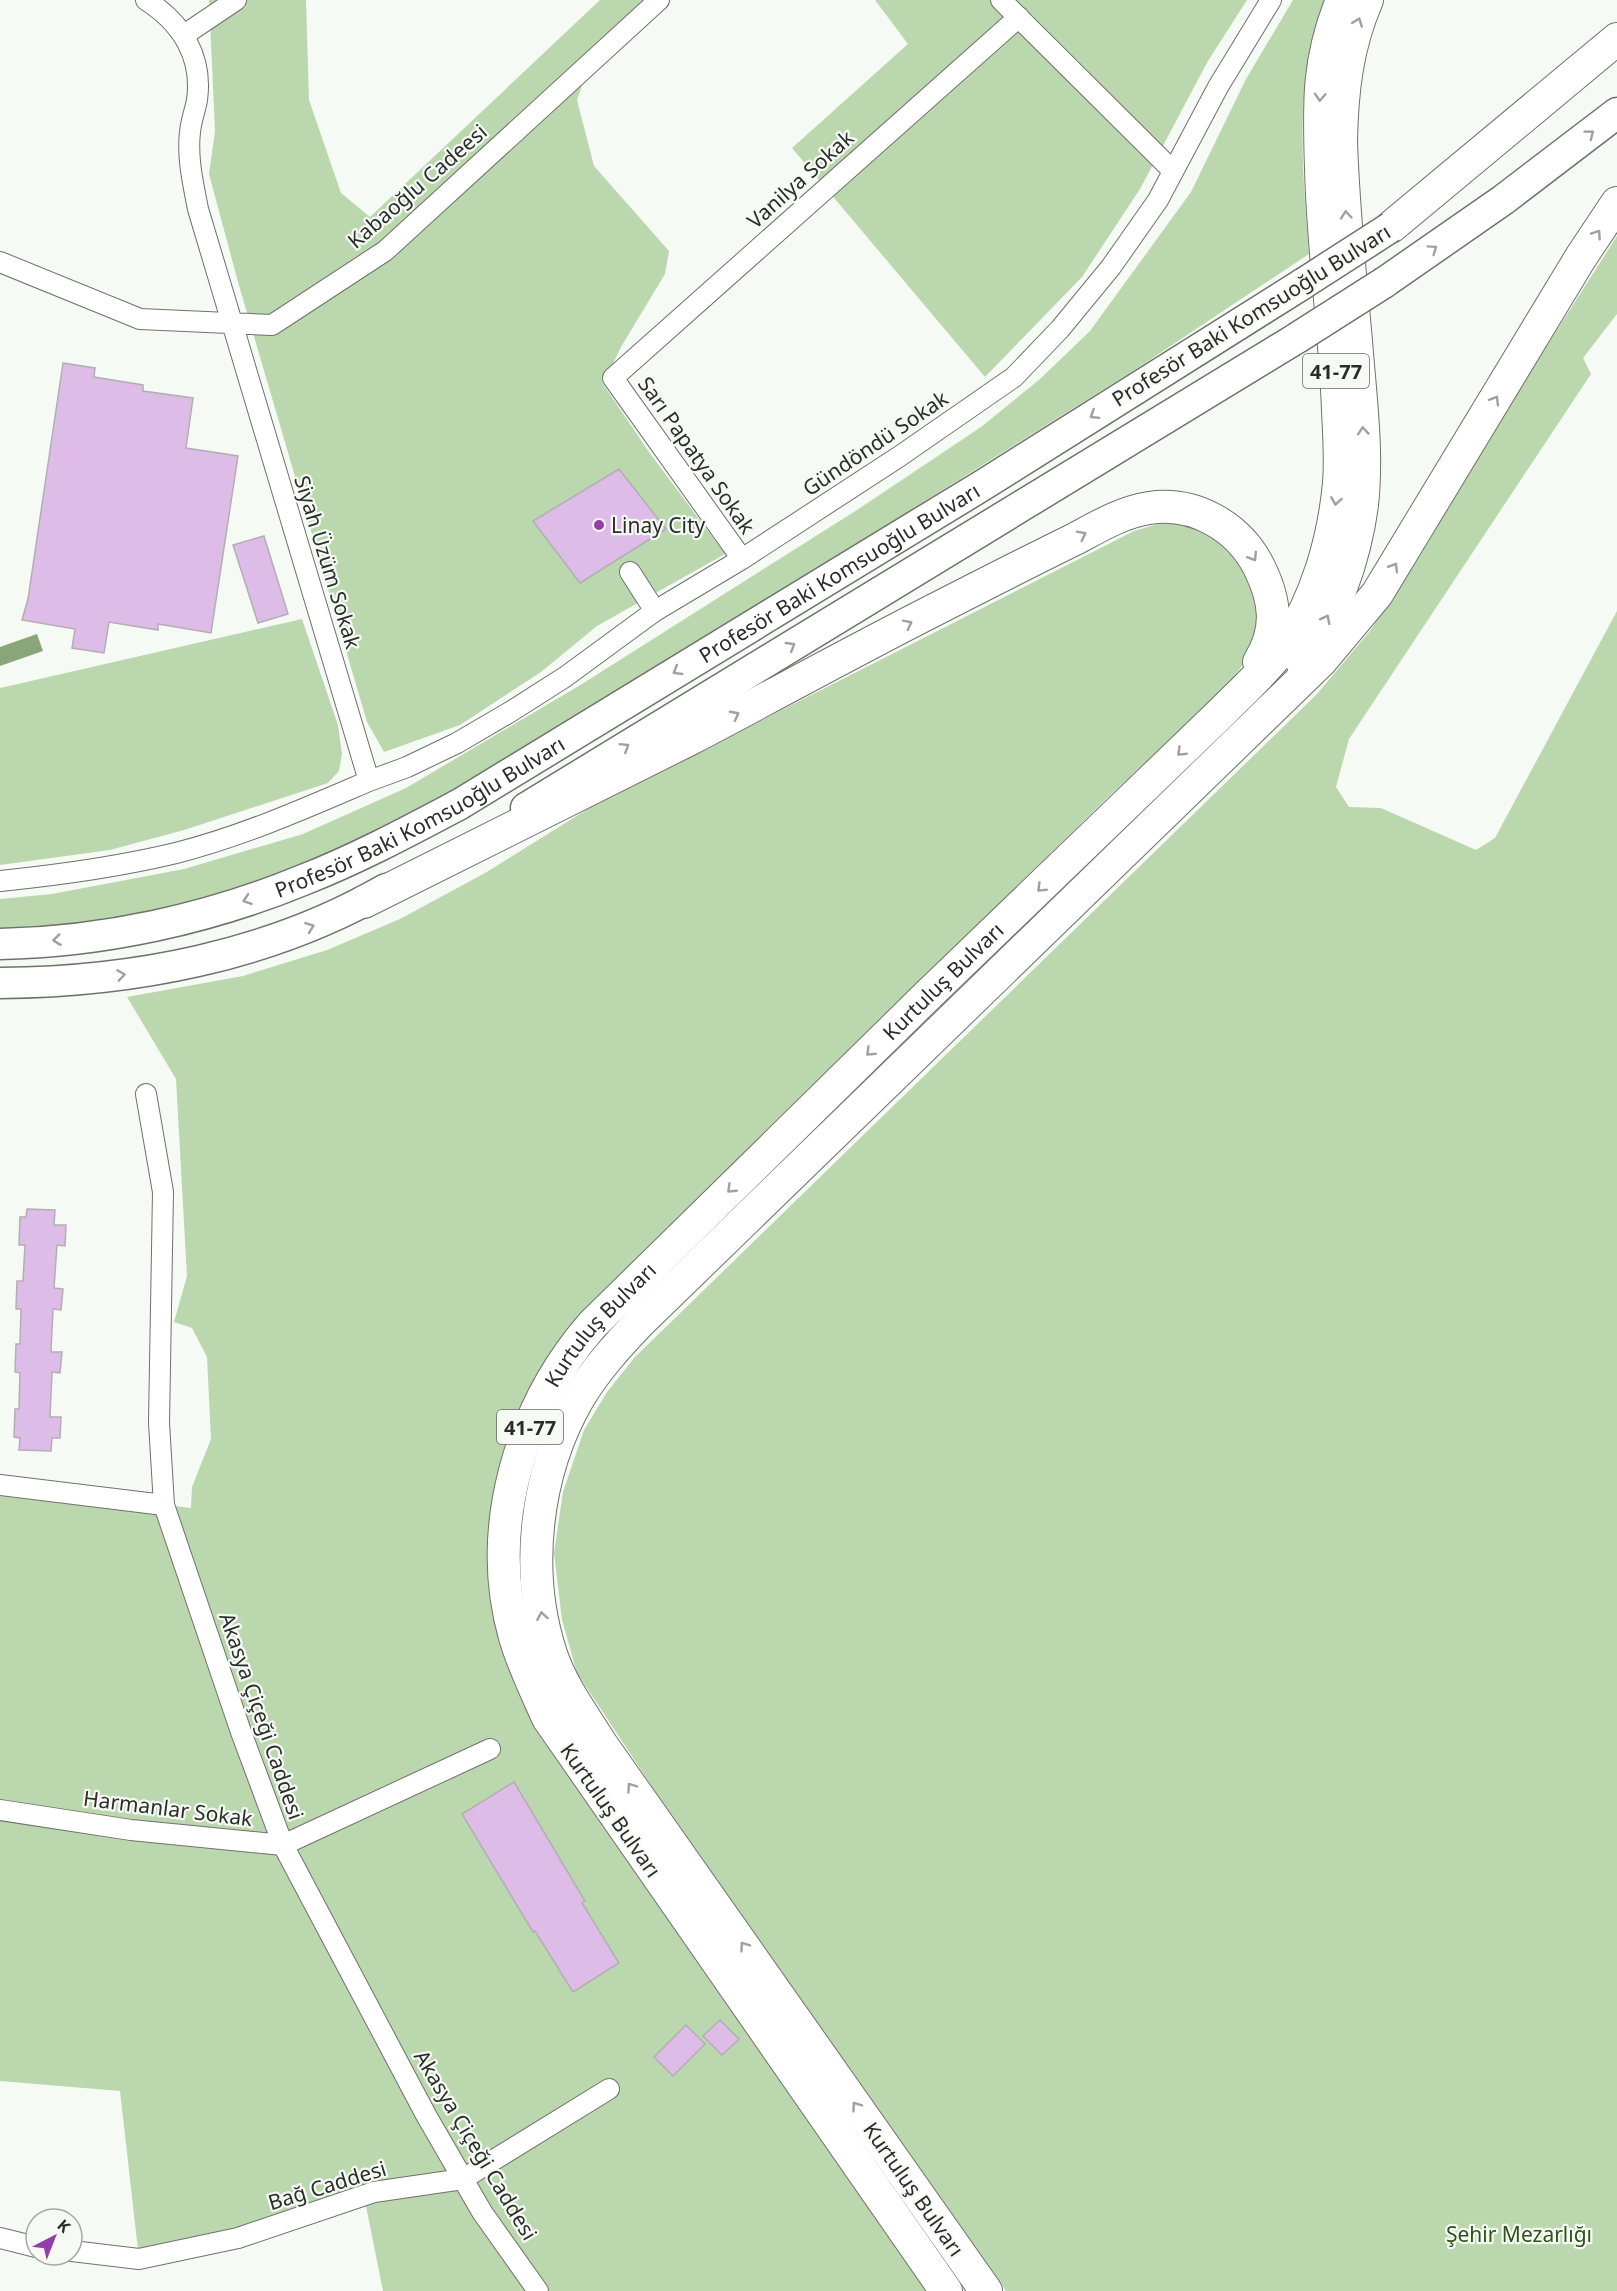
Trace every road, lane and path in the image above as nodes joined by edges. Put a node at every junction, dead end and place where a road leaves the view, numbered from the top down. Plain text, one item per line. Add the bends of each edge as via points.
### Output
1 (146, 0) edge
2 (236, 0) edge
3 (659, 0) edge
4 (1002, 0) edge
5 (1271, 0) edge
6 (1342, 0) edge
7 (1367, 0) edge
8 (1019, 17) junction
9 (184, 35) junction
10 (1617, 39) edge
11 (1617, 63) edge
12 (1617, 113) edge
13 (1173, 171) junction
14 (1617, 203) edge
15 (1391, 227) junction
16 (0, 262) edge
17 (232, 324) junction
18 (613, 378) joint
19 (742, 559) junction
20 (630, 572) dead end
21 (655, 610) junction
22 (1223, 711) junction
23 (1245, 736) junction
24 (369, 781) junction
25 (0, 881) edge
26 (364, 902) junction
27 (0, 944) edge
28 (0, 983) edge
29 (146, 1095) dead end
30 (0, 1485) edge
31 (165, 1505) junction
32 (490, 1749) dead end
33 (0, 1810) edge
34 (283, 1845) junction
35 (609, 2089) dead end
36 (463, 2179) junction
37 (0, 2238) edge
38 (24, 2244) edge
39 (84, 2252) edge
40 (538, 2291) edge
41 (946, 2291) edge
42 (986, 2291) edge

1 - 9 street, Siyah Üzüm Sokak
2 - 9 street
3 - 17 street, Kabaoğlu Cadeesi via 385,251 272,326
4 - 8 street
5 - 13 street, Gündöndü Sokak
6 -> 22 highway, 41-77 via 1323,63 1319,98 1322,210 1338,421 1339,481 1332,527 1314,590 1293,631 1262,671
23 -> 7 highway via 1305,659 1336,600 1350,562 1362,506 1364,448 1341,111 1348,54
8 - 13 street
8 - 18 street, Vanilya Sokak
9 - 17 street, Siyah Üzüm Sokak via 197,64 189,163 198,209
10 - 15 highway
11 - 15 highway, Profesör Baki Komsuoğlu Bulvarı
26 -> 12 main road, Profesör Baki Komsuoğlu Bulvarı, bridge via 510,818 1297,338 1503,200
13 - 19 street, Gündöndü Sokak via 1158,200 1111,267 1014,377
23 -> 14 highway, 41-77 via 1321,661 1377,594
15 -> 27 main road, Profesör Baki Komsuoğlu Bulvarı, bridge via 983,485 406,833 303,881 198,916 148,928 28,944
16 - 17 street, Kabaoğlu Cadeesi via 140,319
17 - 24 street, Siyah Üzüm Sokak
18 - 19 street, Sarı Papatya Sokak
19 - 21 street, Gündöndü Sokak
20 - 21 street
21 - 24 street, Gündöndü Sokak via 565,677 510,712 407,767
26 -> 22 highway via 692,738 1105,523 1148,508 1186,509 1218,521 1246,546 1267,586 1273,612 1269,645
22 -> 41 highway, Kurtuluş Bulvarı / 41-77 via 592,1325 556,1372 525,1436 512,1480 504,1559 507,1597 528,1676 548,1718
42 -> 23 highway, Kurtuluş Bulvarı / 41-77 via 602,1745 564,1683 551,1656 540,1604 536,1553 542,1499 567,1419 598,1368 619,1344
24 - 25 street via 266,824 177,853 73,874
28 -> 26 main road, Profesör Baki Komsuoğlu Bulvarı via 93,979 212,958 264,944
29 - 31 street, Akasya Çiçeği Caddesi via 164,1192 159,1424
30 - 31 street
31 - 34 street, Akasya Çiçeği Caddesi
32 - 34 street
33 - 34 street, Harmanlar Sokak via 131,1830
34 - 36 street, Akasya Çiçeği Caddesi
35 - 36 street, Bağ Caddesi
36 - 39 street, Bağ Caddesi via 374,2192 238,2238 139,2259
36 - 40 street, Akasya Çiçeği Caddesi
37 - 38 street

